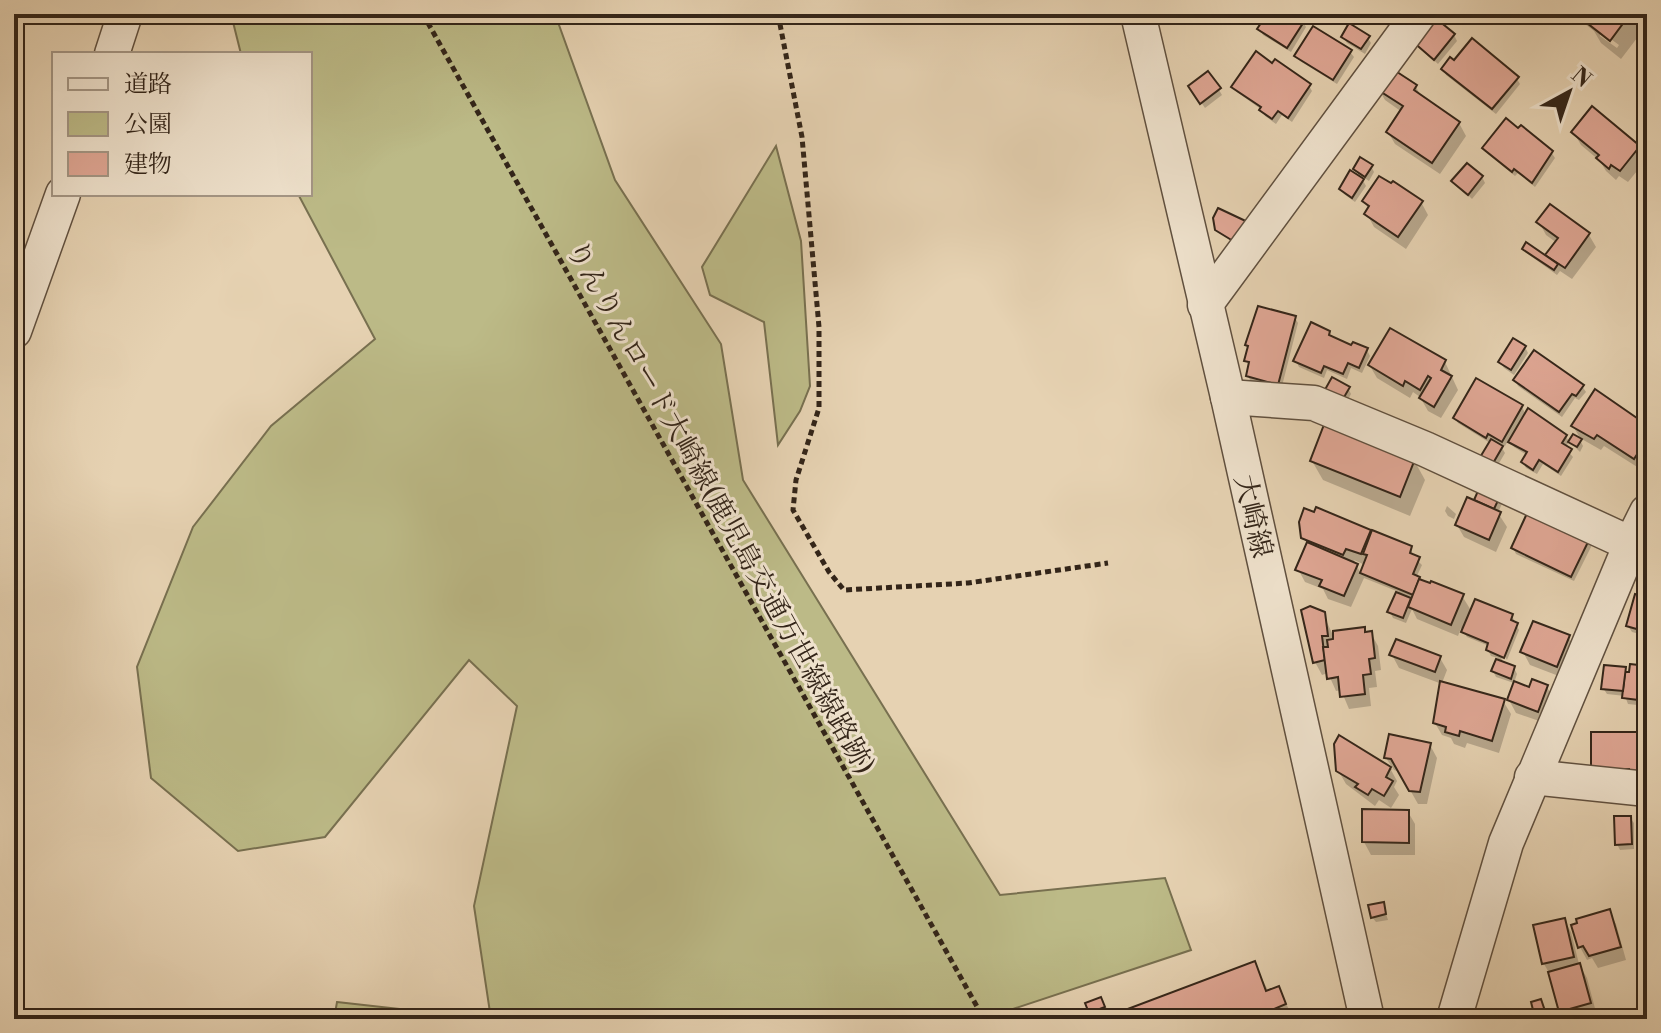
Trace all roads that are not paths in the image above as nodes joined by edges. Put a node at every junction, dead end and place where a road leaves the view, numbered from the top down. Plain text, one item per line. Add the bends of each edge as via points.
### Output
1 (125, 14) edge
2 (1419, 14) edge
3 (1140, 15) edge
4 (113, 52) edge
5 (62, 196) edge
6 (1205, 305) junction
7 (14, 331) edge
8 (1228, 397) junction
9 (1647, 512) edge
10 (1631, 544) junction
11 (1532, 777) junction
12 (1647, 789) edge
13 (1367, 1019) edge
14 (1454, 1019) edge

1 - 4 street
2 - 6 street
3 - 6 street, 大崎線
5 - 7 street
6 - 8 street, 大崎線
8 - 10 street via 1314,403
8 - 13 street, 大崎線
9 - 10 street
10 - 11 street
11 - 12 street
11 - 14 street via 1506,843

